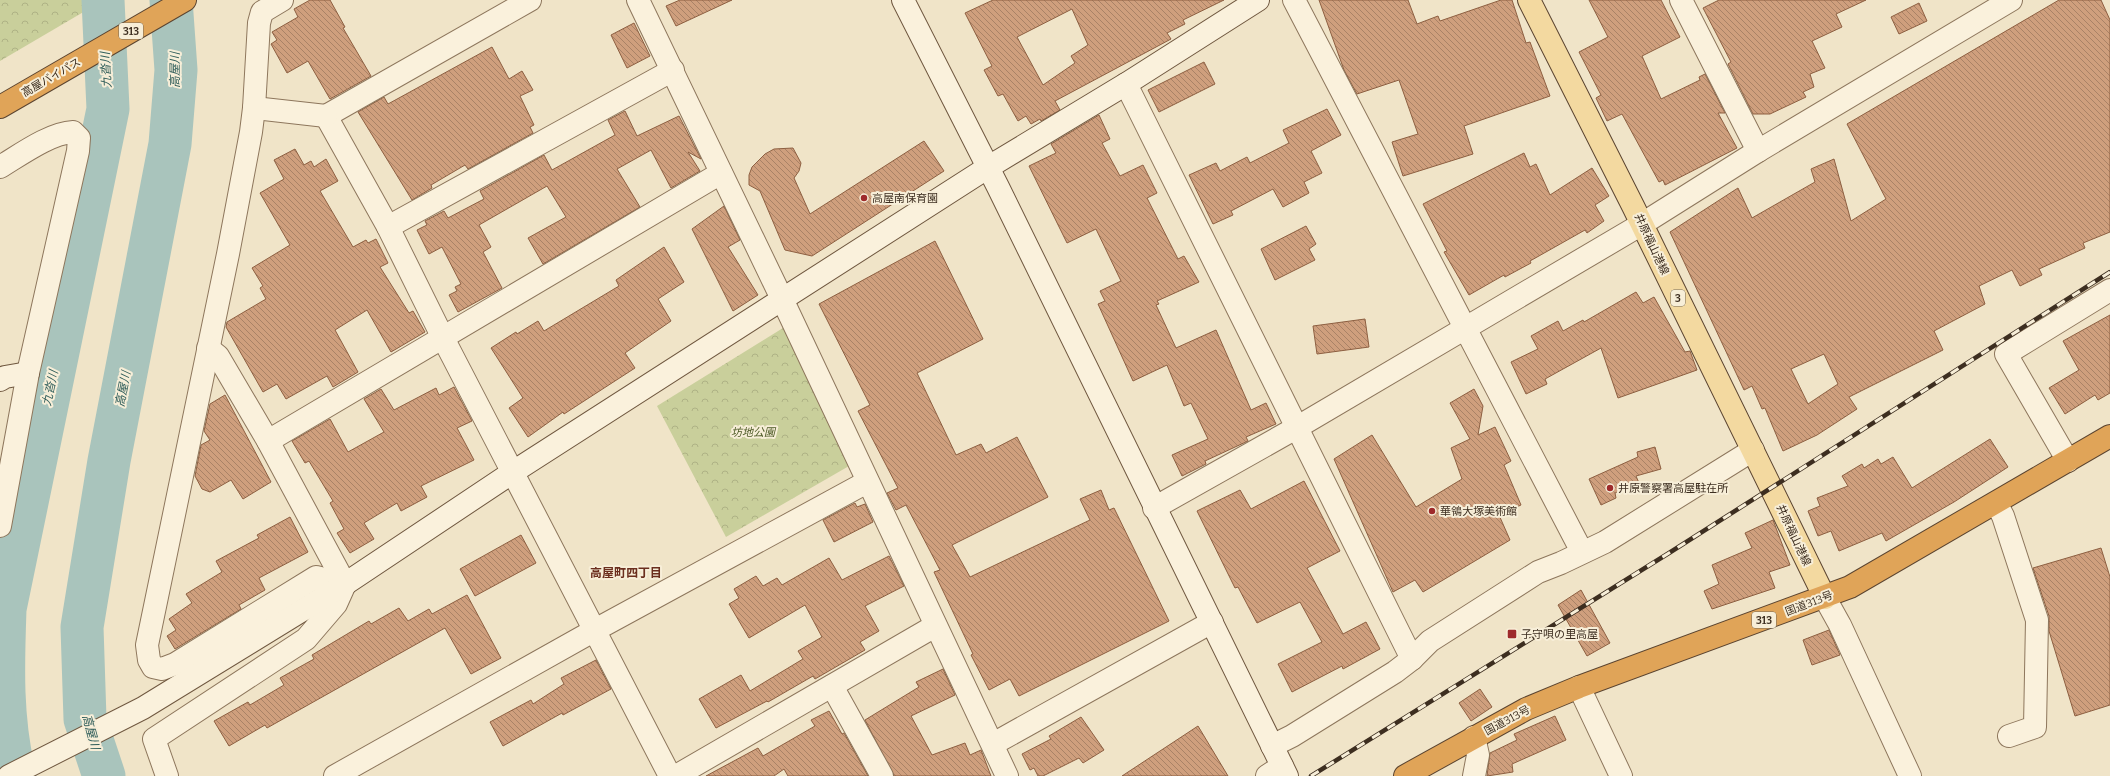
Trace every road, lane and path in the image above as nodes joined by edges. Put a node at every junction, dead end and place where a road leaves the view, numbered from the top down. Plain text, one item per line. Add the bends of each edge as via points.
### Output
1 (185, 0) edge
2 (282, 0) edge
3 (530, 0) edge
4 (638, 0) edge
5 (903, 0) edge
6 (1258, 0) edge
7 (1294, 0) edge
8 (1529, 0) edge
9 (1681, 0) edge
10 (2011, 0) edge
11 (673, 70) junction
12 (1126, 84) junction
13 (0, 107) edge
14 (254, 108) junction
15 (326, 116) junction
16 (1758, 151) junction
17 (0, 167) edge
18 (987, 168) junction
19 (721, 173) junction
20 (1642, 224) junction
21 (388, 227) junction
22 (2110, 290) edge
23 (783, 301) junction
24 (1466, 327) junction
25 (442, 336) junction
26 (208, 348) junction
27 (28, 373) junction
28 (0, 380) edge
29 (1296, 428) junction
30 (2110, 436) edge
31 (268, 441) junction
32 (1753, 450) junction
33 (2068, 461) junction
34 (513, 472) junction
35 (867, 482) junction
36 (1996, 503) junction
37 (1154, 508) junction
38 (0, 526) edge
39 (1582, 552) junction
40 (345, 584) junction
41 (1825, 598) junction
42 (1212, 622) junction
43 (935, 626) junction
44 (595, 630) junction
45 (1412, 659) junction
46 (832, 686) junction
47 (1579, 687) junction
48 (2009, 736) dead end
49 (1474, 737) junction
50 (993, 744) junction
51 (1272, 746) junction
52 (1278, 773) edge
53 (9, 776) edge
54 (167, 776) edge
55 (335, 776) edge
56 (670, 776) edge
57 (676, 776) edge
58 (882, 776) edge
59 (1007, 776) edge
60 (1405, 776) edge
61 (1474, 776) edge
62 (1621, 776) edge
63 (1910, 776) edge

1 - 13 highway, 高屋バイパス / 313
2 - 14 street via 262,12 259,23
3 - 15 street
4 - 11 street
5 - 18 street
6 - 12 street
7 - 24 street
8 - 20 main road, 井原福山港線 / 3
9 - 16 street
10 - 16 street
11 - 19 street
11 - 21 street
12 - 18 street
12 - 29 street
14 - 15 street
14 - 26 street
15 - 21 street
16 - 20 street
17 - 27 street via 58,135 73,132 79,138
18 - 23 street
18 - 37 street
19 - 23 street
19 - 25 street
20 - 24 street
20 - 32 main road, 井原福山港線 / 3
21 - 25 street
22 - 33 street via 2006,354
23 - 34 street
23 - 35 street
24 - 29 street
24 - 39 street
25 - 31 street
25 - 34 street
26 - 31 street via 218,356
26 - 40 street via 147,645 149,660 153,667 162,669 175,664 316,577
27 - 28 street
27 - 38 street
29 - 37 street
29 - 45 street
30 - 33 highway, 国道313号 / 313
31 - 40 street
32 - 39 street via 1605,542
32 - 41 main road, 井原福山港線 / 3
33 - 36 highway, 国道313号 / 313
34 - 40 street
34 - 44 street
35 - 43 street
35 - 44 street
36 - 41 highway, 国道313号 / 313 via 1871,576
36 - 48 street via 2003,516 2037,620 2038,636 2035,727
37 - 42 street
39 - 45 street via 1538,572 1430,641
40 - 53 street via 143,708
40 - 54 street via 336,604 306,639 154,739
41 - 47 highway, 国道313号 / 313
41 - 63 street
42 - 50 street
42 - 51 street
43 - 46 street
43 - 50 street
44 - 55 street
44 - 56 street
45 - 51 street via 1292,736
46 - 57 street
46 - 58 street
47 - 49 highway, 国道313号 / 313 via 1526,709
47 - 62 street
49 - 60 highway, 国道313号 / 313
49 - 61 street via 1478,755
50 - 59 street
51 - 52 street

